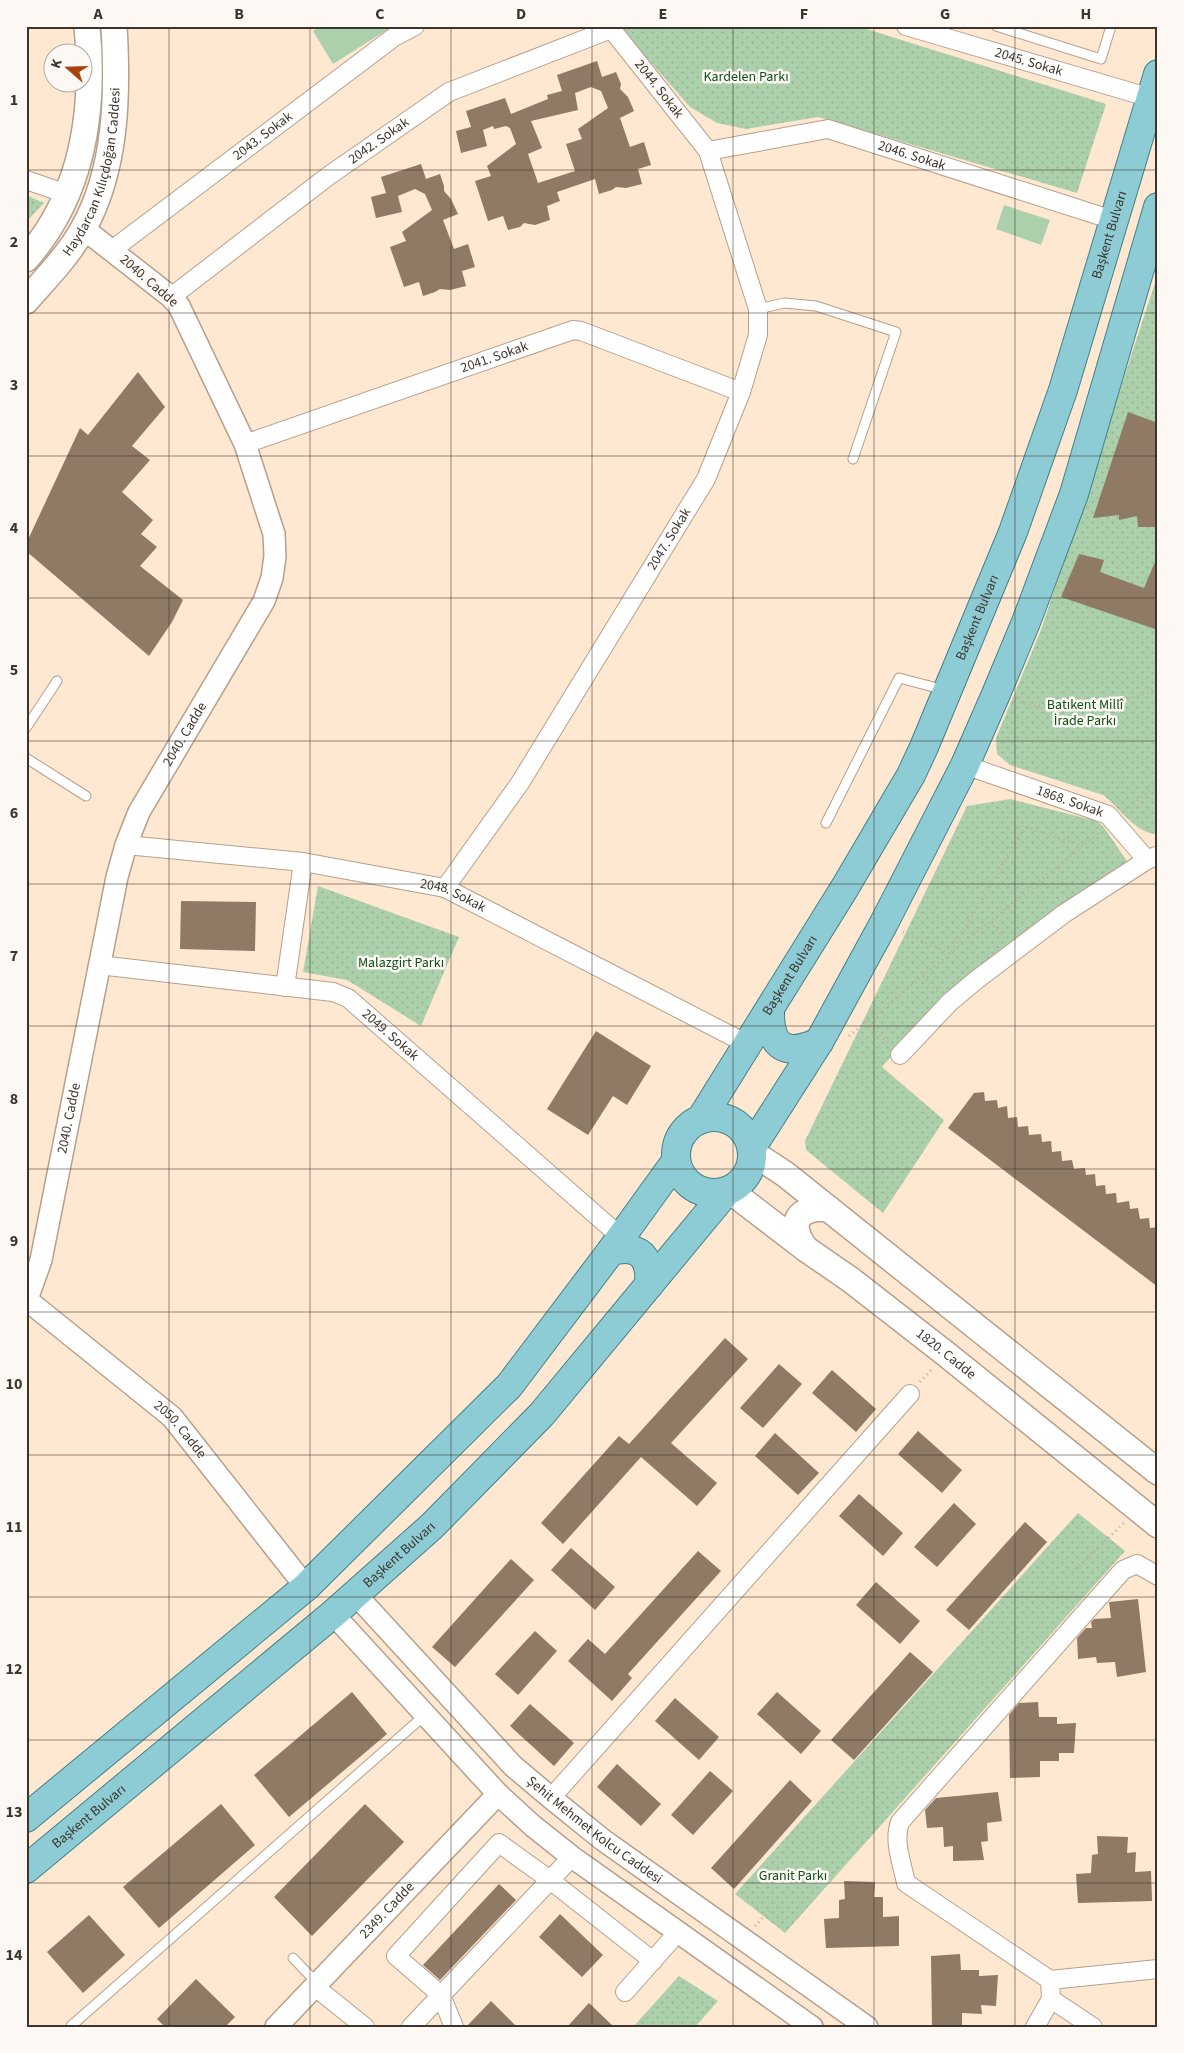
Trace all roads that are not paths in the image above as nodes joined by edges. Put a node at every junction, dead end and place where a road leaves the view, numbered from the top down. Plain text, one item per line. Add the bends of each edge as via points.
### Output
1 (87, 26) edge
2 (114, 26) edge
3 (415, 26) edge
4 (906, 26) edge
5 (996, 26) edge
6 (1111, 26) edge
7 (610, 28) edge
8 (1006, 28) edge
9 (1154, 86) edge
10 (708, 151) junction
11 (26, 180) edge
12 (63, 203) junction
13 (1158, 207) edge
14 (1113, 220) junction
15 (84, 228) junction
16 (112, 250) junction
17 (26, 259) edge
18 (171, 297) junction
19 (26, 301) edge
20 (758, 309) junction
21 (741, 392) junction
22 (245, 444) junction
23 (853, 459) dead end
24 (57, 681) dead end
25 (948, 691) junction
26 (26, 728) edge
27 (26, 758) edge
28 (964, 765) junction
29 (86, 796) dead end
30 (826, 823) dead end
31 (126, 845) junction
32 (1152, 858) edge
33 (303, 862) junction
34 (445, 888) junction
35 (99, 966) junction
36 (285, 987) junction
37 (770, 1010) junction
38 (832, 1041) junction
39 (749, 1045) junction
40 (900, 1055) road end
41 (701, 1119) junction
42 (752, 1150) junction
43 (676, 1161) junction
44 (727, 1192) junction
45 (829, 1209) junction
46 (616, 1244) junction
47 (806, 1249) junction
48 (649, 1284) junction
49 (27, 1300) edge
50 (910, 1394) road end
51 (1158, 1472) edge
52 (1158, 1525) edge
53 (1158, 1576) edge
54 (306, 1586) junction
55 (356, 1595) junction
56 (333, 1614) junction
57 (426, 1715) junction
58 (498, 1794) junction
59 (551, 1798) junction
60 (26, 1818) edge
61 (572, 1857) junction
62 (26, 1869) edge
63 (550, 1880) junction
64 (678, 1932) junction
65 (293, 1958) dead end
66 (652, 1961) junction
67 (1158, 1968) edge
68 (1050, 1980) junction
69 (316, 1985) junction
70 (625, 1992) dead end
71 (441, 1995) junction
72 (1051, 1999) junction
73 (71, 2026) dead end
74 (276, 2027) edge
75 (365, 2027) edge
76 (411, 2027) edge
77 (454, 2027) edge
78 (812, 2027) edge
79 (867, 2027) edge
80 (1035, 2027) edge
81 (1093, 2027) edge

1 - 12 main road, Haydarcan Kılıçdoğan Caddesi via 91,79 87,114 80,152
2 - 15 main road, Haydarcan Kılıçdoğan Caddesi via 116,65 109,149 104,175
3 - 16 street, 2043. Sokak via 394,37
4 - 9 street, 2045. Sokak
5 - 8 lane
6 - 8 lane via 1101,60
7 - 10 street, 2044. Sokak
7 - 18 street, 2042. Sokak via 448,92 327,177
9 - 14 main road, Başkent Bulvarı
10 - 14 street, 2046. Sokak via 828,129
10 - 20 street, 2047. Sokak
11 - 12 street
12 - 15 main road
12 - 17 main road, Haydarcan Kılıçdoğan Caddesi via 49,230
13 - 28 main road via 1074,494 1026,622
14 - 25 main road, Başkent Bulvarı via 1063,390 1013,532
15 - 16 street, 2040. Cadde
15 - 19 main road, Haydarcan Kılıçdoğan Caddesi via 62,260
16 - 18 street, 2040. Cadde
18 - 22 street, 2040. Cadde via 186,318
20 - 21 street, 2047. Sokak via 758,335
20 - 23 lane via 784,304 816,306 896,332
21 - 22 street, 2041. Sokak via 573,330
21 - 34 street, 2047. Sokak via 706,479 520,783
22 - 31 street, 2040. Cadde via 274,534 272,578 252,625 139,812
24 - 26 lane
25 - 30 lane via 899,678
25 - 37 main road, Başkent Bulvarı via 910,775
27 - 29 lane
28 - 32 street, 1868. Sokak via 1100,811
28 - 38 main road via 884,923
31 - 33 street, 2048. Sokak
31 - 35 street, 2040. Cadde via 116,877
32 - 40 street via 1065,913 975,981 950,1002
33 - 34 street, 2048. Sokak
33 - 36 street
34 - 39 street, 2048. Sokak
35 - 36 street, 2049. Sokak
35 - 49 street, 2040. Cadde via 40,1260
36 - 46 street, 2049. Sokak via 333,992 348,998
37 - 38 main road via 772,1036 780,1045 803,1050
37 - 39 main road, Başkent Bulvarı
38 - 42 main road
39 - 41 main road, Başkent Bulvarı
41 - 42 main road via 719,1118 735,1123 744,1131
41 - 43 main road via 681,1136 676,1148
42 - 44 main road via 746,1178
42 - 45 main road
43 - 44 main road via 688,1184 699,1191 712,1194
43 - 46 main road
44 - 47 main road, 1820. Cadde
44 - 48 main road, Başkent Bulvarı
45 - 47 main road via 808,1209 799,1216 795,1229 797,1238
45 - 51 main road
46 - 48 main road via 642,1254 648,1262
46 - 54 main road via 509,1386
47 - 52 main road, 1820. Cadde via 946,1354
48 - 55 main road, Başkent Bulvarı via 542,1414 432,1526
49 - 54 street, 2050. Cadde via 172,1417
50 - 59 street
53 - 68 street via 1137,1564 1123,1570 900,1822 897,1830 906,1883
54 - 60 main road
55 - 56 main road, Başkent Bulvarı
55 - 59 street, Şehit Mehmet Kolcu Caddesi via 514,1766
56 - 57 street
56 - 62 main road, Başkent Bulvarı
57 - 58 street
57 - 73 lane
58 - 61 street
58 - 69 street, 2349. Cadde
59 - 79 street, Şehit Mehmet Kolcu Caddesi via 603,1840
61 - 63 street
61 - 64 street
63 - 66 street
63 - 71 street
63 - 71 street via 498,1843 396,1956
64 - 66 street
64 - 78 street
65 - 69 lane
66 - 70 street
67 - 68 street
68 - 72 street
69 - 74 street, 2349. Cadde
69 - 75 street
71 - 76 street
71 - 77 street
72 - 80 street
72 - 81 street

